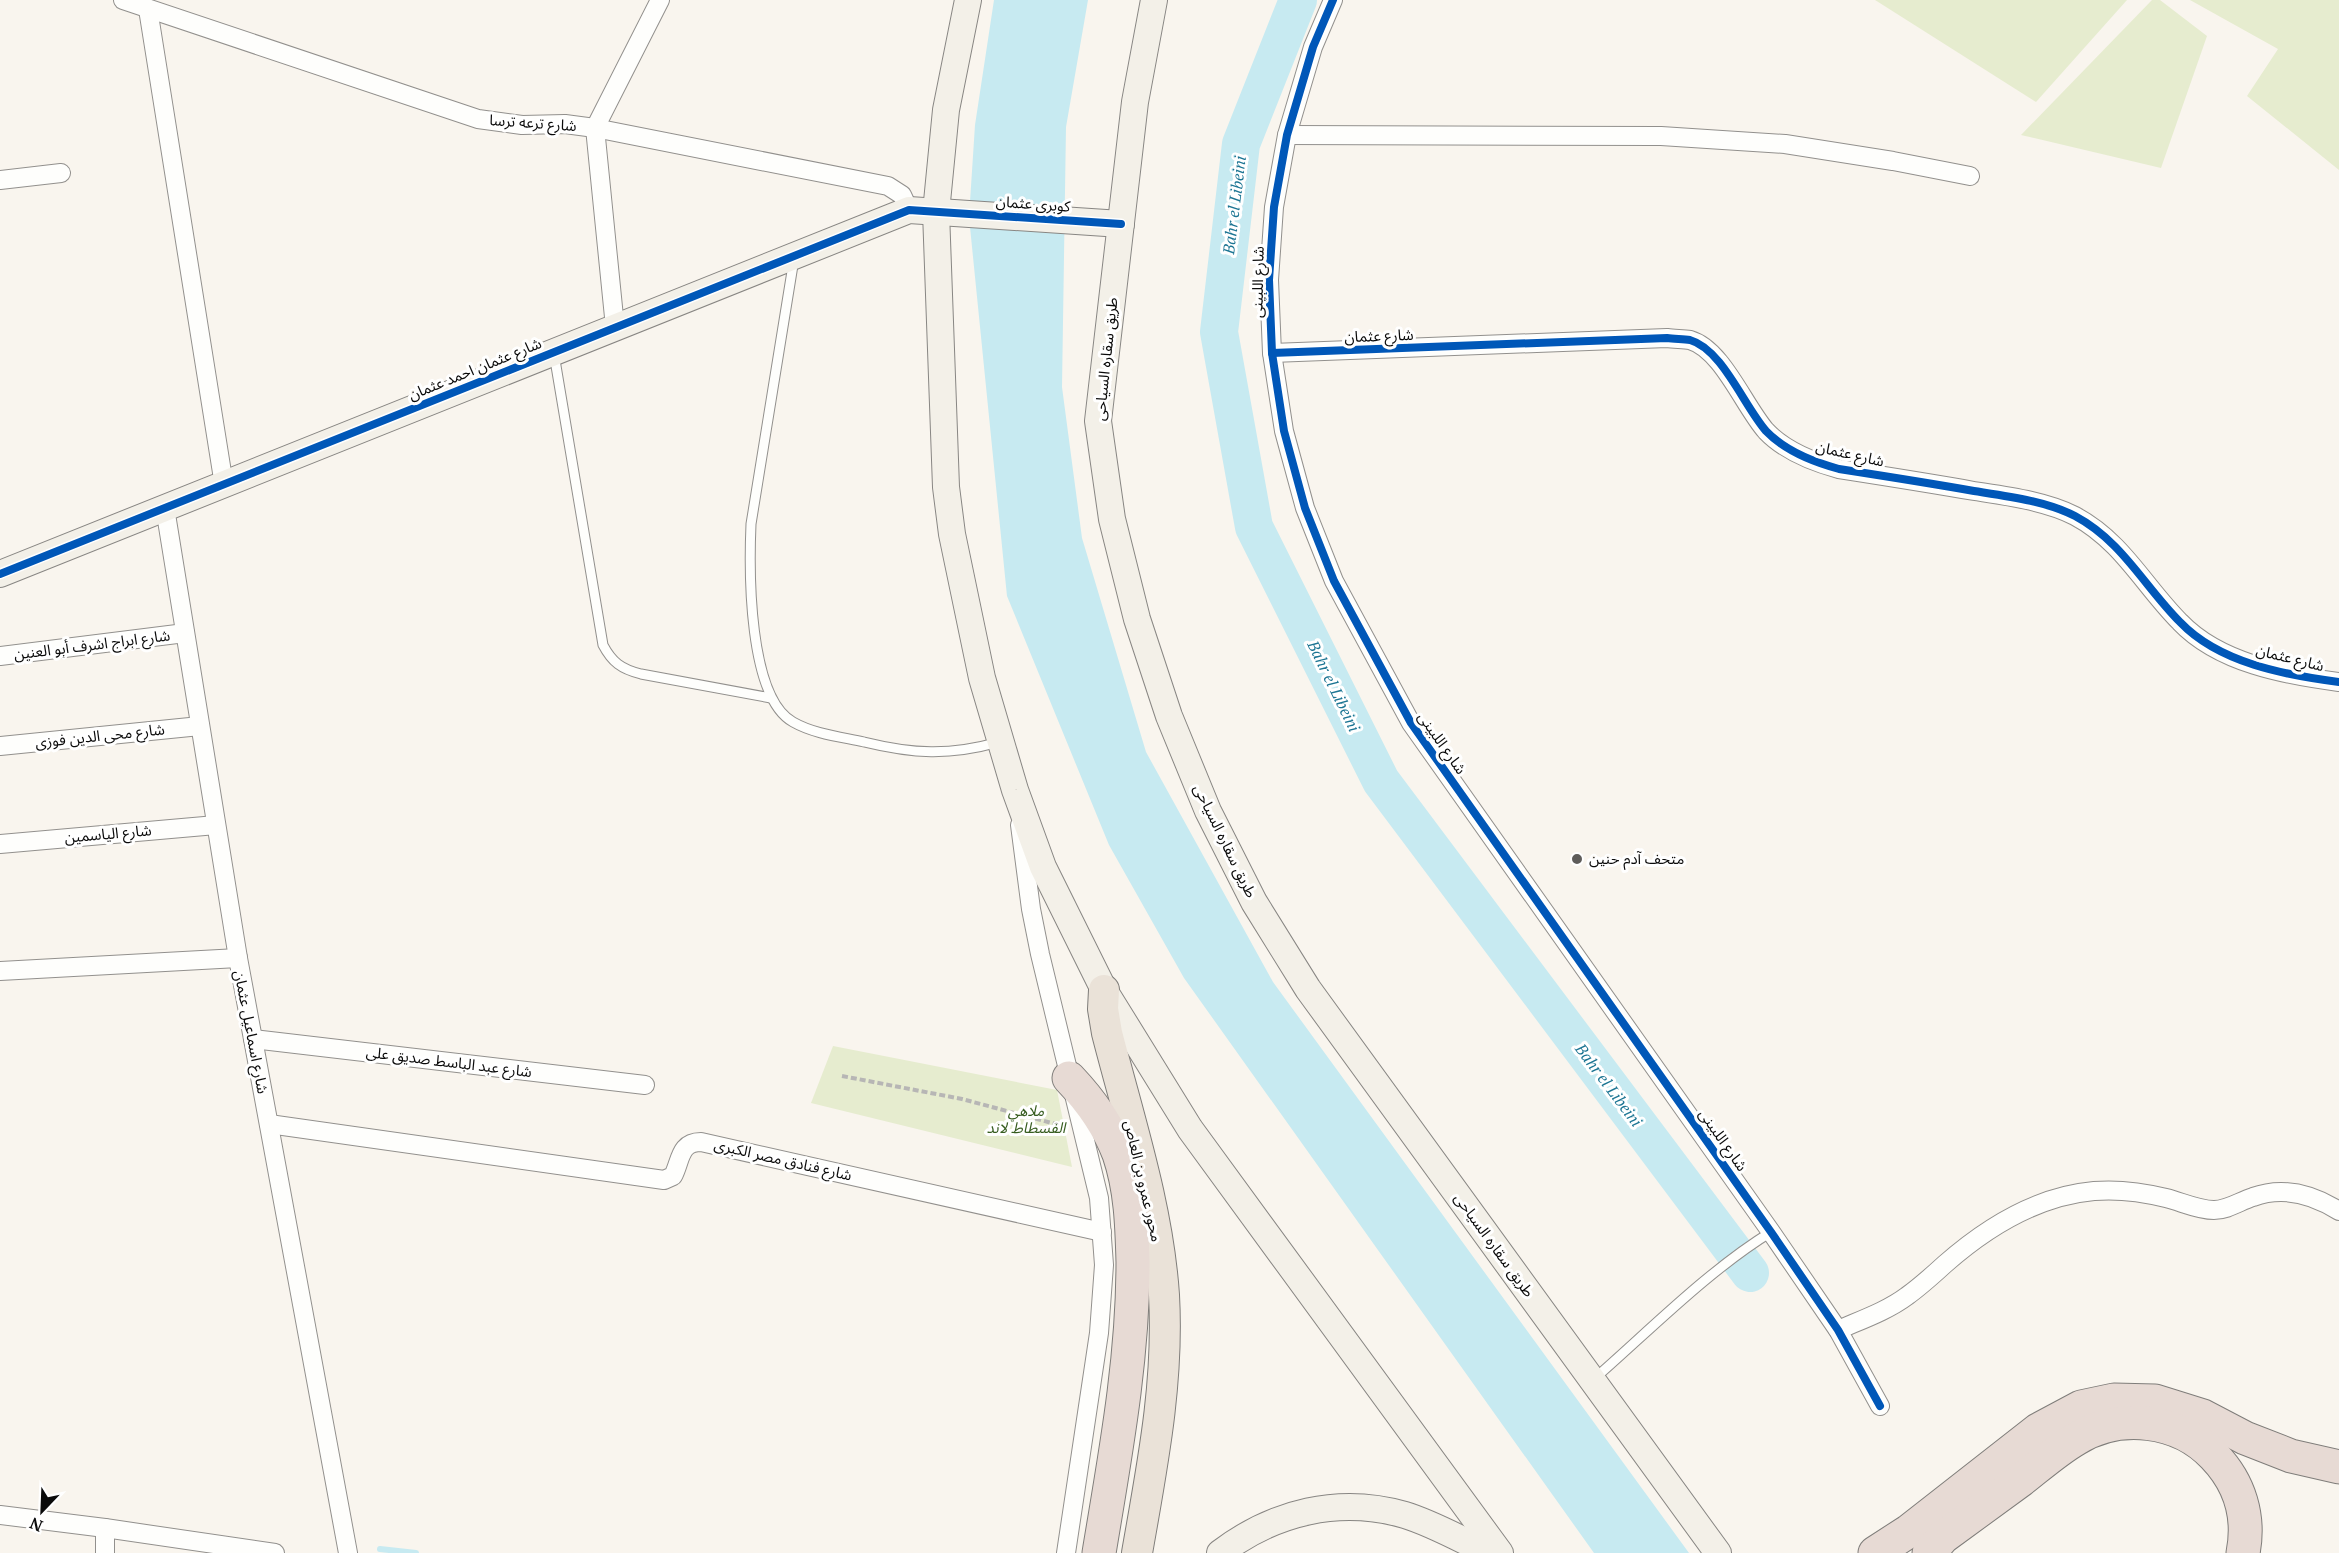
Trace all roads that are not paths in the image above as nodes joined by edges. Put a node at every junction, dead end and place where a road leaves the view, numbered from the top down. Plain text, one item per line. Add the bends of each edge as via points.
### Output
1 (123, 0) edge
2 (660, 0) edge
3 (968, 0) edge
4 (1154, 0) edge
5 (1333, 0) edge
6 (148, 9) junction
7 (595, 128) junction
8 (1287, 135) junction
9 (61, 173) dead end
10 (1970, 176) dead end
11 (0, 180) edge
12 (909, 210) junction
13 (936, 212) junction
14 (964, 213) joint
15 (1111, 223) junction
16 (794, 256) junction
17 (615, 327) junction
18 (554, 352) junction
19 (1272, 353) junction
20 (224, 485) junction
21 (165, 508) junction
22 (0, 574) edge
23 (185, 633) junction
24 (0, 656) edge
25 (2339, 682) edge
26 (771, 698) junction
27 (200, 726) junction
28 (1001, 742) junction
29 (0, 746) edge
30 (1015, 790) junction
31 (216, 825) junction
32 (0, 844) edge
33 (238, 958) junction
34 (0, 971) edge
35 (1104, 990) junction
36 (253, 1039) junction
37 (1069, 1078) junction
38 (645, 1085) dead end
39 (269, 1124) junction
40 (2339, 1211) edge
41 (1102, 1232) junction
42 (1763, 1236) junction
43 (1838, 1330) junction
44 (1592, 1381) junction
45 (1880, 1406) dead end
46 (2339, 1467) edge
47 (0, 1515) edge
48 (105, 1528) junction
49 (105, 1553) edge
50 (275, 1553) edge
51 (348, 1553) edge
52 (1066, 1553) edge
53 (1100, 1553) edge
54 (1137, 1553) edge
55 (1220, 1553) edge
56 (1489, 1553) edge
57 (1500, 1553) edge
58 (1718, 1553) edge
59 (1875, 1553) edge
60 (1929, 1553) edge
61 (2244, 1553) edge

1 - 6 street, شارع ترعه ترسا
2 - 7 street
3 - 13 main road via 946,110
4 - 15 main road, طريق سقاره السياحى
5 - 8 street, شارع اللبينى via 1313,47
6 - 7 street, شارع ترعه ترسا via 478,119
6 - 20 street
7 - 12 street, شارع ترعه ترسا via 888,186 902,195
7 - 17 street
8 - 10 street via 1661,136 1785,144
8 - 19 street, شارع اللبينى via 1274,207 1269,280
9 - 11 street
12 - 13 main road, شارع عثمان احمد عثمان
12 - 16 main road, شارع عثمان احمد عثمان
13 - 14 main road, شارع عثمان احمد عثمان
13 - 28 main road via 946,487 961,582
14 - 15 main road, كوبرى عثمان
15 - 44 main road, طريق سقاره السياحى via 1098,421 1113,519 1137,619 1169,716 1208,811 1254,902 1308,990
16 - 17 main road, شارع عثمان احمد عثمان
16 - 26 lane via 751,524 750,594 761,664
17 - 18 main road, شارع عثمان احمد عثمان
18 - 20 main road, شارع عثمان احمد عثمان
18 - 26 lane via 603,645 611,660 632,672
19 - 25 street, شارع عثمان via 1691,340 1706,348 1768,433 1793,452 1821,465 2026,500 2074,516 2109,539 2180,623 2204,641 2277,671
19 - 42 street, شارع اللبينى via 1284,431 1305,508 1334,581 1411,723
20 - 21 main road, شارع عثمان احمد عثمان
21 - 22 main road, شارع عثمان احمد عثمان
21 - 23 street, شارع اسماعيل عثمان
23 - 24 street, شارع ابراج اشرف أبو العنين
23 - 27 street, شارع اسماعيل عثمان
26 - 28 lane via 779,712 808,729 896,750 947,753
27 - 29 street, شارع محى الدين فوزى
27 - 31 street, شارع اسماعيل عثمان
28 - 30 main road
30 - 35 main road via 1043,867
30 - 37 street via 1031,909
31 - 32 street, شارع الياسمين
31 - 33 street, شارع اسماعيل عثمان
33 - 34 street
33 - 36 street, شارع اسماعيل عثمان
35 - 54 main road, محور عمرو بن العاص via 1107,1033 1154,1214 1164,1294 1161,1412
35 - 57 main road via 1190,1129
36 - 38 street, شارع عبد الباسط صديق على
36 - 39 street, شارع اسماعيل عثمان
37 - 41 street via 1099,1198
37 - 53 highway via 1092,1104 1109,1133 1125,1175 1130,1209 1131,1333
39 - 41 street, شارع فنادق مصر الكبرى via 663,1180 673,1176 687,1144 701,1142
39 - 51 street, شارع اسماعيل عثمان
40 - 43 street via 2296,1192 2267,1193 2217,1210 2120,1190 2069,1194 2045,1201 1992,1228 1907,1297
41 - 52 street via 1100,1322
42 - 43 street, شارع اللبينى
42 - 44 lane
43 - 45 street, شارع اللبينى
44 - 58 main road, طريق سقاره السياحى
46 - 59 highway via 2291,1456 2203,1416 2155,1401 2114,1400 2081,1407 2038,1430
47 - 48 street
48 - 49 street
48 - 50 street
55 - 56 main road via 1272,1521 1305,1511 1339,1507 1373,1508 1407,1516
60 - 61 highway via 1943,1537 2076,1438 2108,1425 2141,1422 2175,1429 2204,1445 2227,1470 2242,1501 2247,1534

